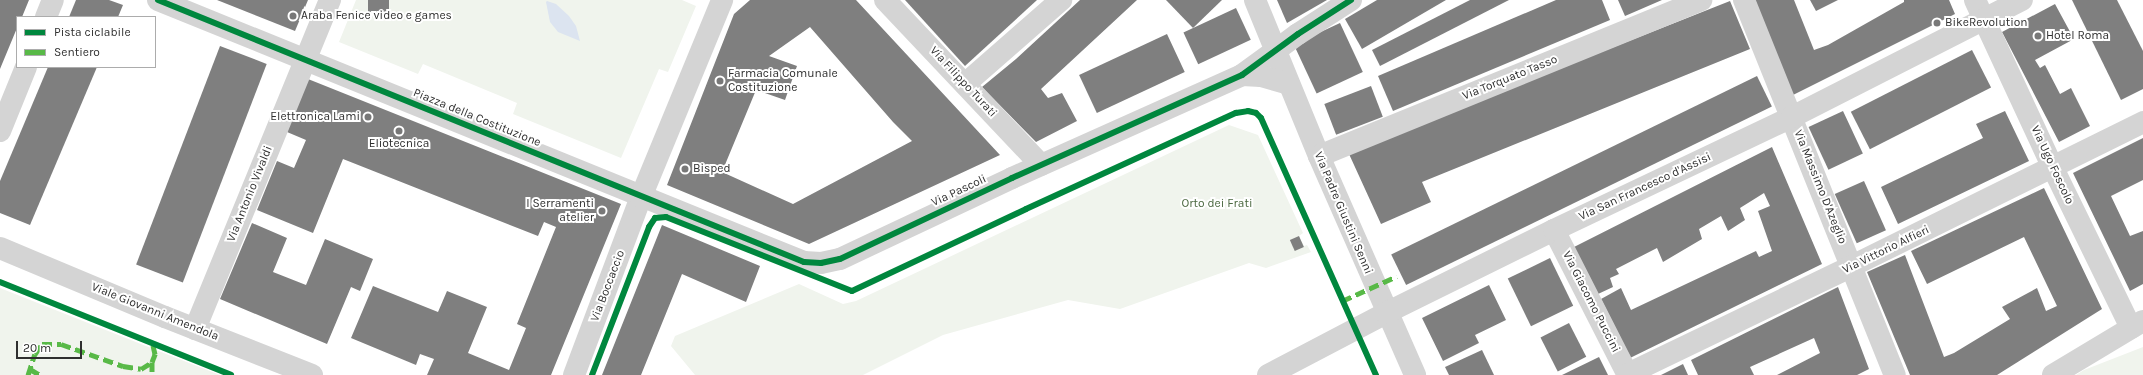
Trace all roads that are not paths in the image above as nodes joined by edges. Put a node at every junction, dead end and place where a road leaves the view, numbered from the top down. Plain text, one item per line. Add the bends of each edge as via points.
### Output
1 (53, 0) edge
2 (158, 0) edge
3 (330, 0) edge
4 (722, 0) edge
5 (885, 0) edge
6 (1061, 0) edge
7 (1255, 0) edge
8 (1351, 0) edge
9 (1701, 0) edge
10 (1744, 0) edge
11 (1975, 0) edge
12 (2022, 0) edge
13 (46, 16) edge
14 (1984, 19) junction
15 (1276, 50) junction
16 (304, 60) junction
17 (26, 68) edge
18 (1242, 75) junction
19 (965, 84) junction
20 (1289, 84) junction
21 (1792, 117) junction
22 (2143, 122) edge
23 (0, 131) edge
24 (1319, 156) junction
25 (1042, 165) junction
26 (2053, 168) junction
27 (641, 197) junction
28 (1554, 230) junction
29 (0, 248) edge
30 (1852, 266) junction
31 (1386, 313) junction
32 (2137, 325) edge
33 (195, 329) junction
34 (1628, 374) edge
35 (312, 375) edge
36 (574, 375) edge
37 (1268, 375) edge
38 (1415, 375) edge
39 (1895, 375) edge
40 (2053, 375) edge

1 - 13 street
2 - 16 street, Piazza della Costituzione
3 - 16 street
4 - 27 street
5 - 19 street, Via Filippo Turati
6 - 19 street
7 - 15 street, Via Padre Giustini Senni
8 - 15 street, Via Pascoli
9 - 24 street, Via Torquato Tasso
10 - 21 street, Via Massimo D'Azeglio
11 - 14 street, Via Ugo Foscolo
12 - 14 street, Via San Francesco d'Assisi
14 - 21 street, Via San Francesco d'Assisi
14 - 26 street, Via Ugo Foscolo
15 - 18 street, Via Pascoli
15 - 20 street, Via Padre Giustini Senni
16 - 27 street, Piazza della Costituzione
16 - 33 street, Via Antonio Vivaldi
17 - 23 street
18 - 20 street, Via Pascoli via 1261,76
18 - 25 street, Via Pascoli
19 - 25 street, Via Filippo Turati
20 - 24 street, Via Padre Giustini Senni
21 - 28 street, Via San Francesco d'Assisi
21 - 30 street, Via Massimo D'Azeglio
22 - 26 street, Via Vittorio Alfieri
24 - 31 street, Via Padre Giustini Senni
25 - 27 street, Via Pascoli via 840,259 821,263 804,262
26 - 30 street, Via Vittorio Alfieri
26 - 32 street, Via Ugo Foscolo
27 - 36 street, Via Boccaccio
28 - 31 street, Via San Francesco d'Assisi
28 - 34 street, Via Giacomo Puccini
29 - 33 street, Viale Giovanni Amendola
30 - 34 street, Via Vittorio Alfieri
30 - 39 street, Via Massimo D'Azeglio
31 - 37 street, Via San Francesco d'Assisi
31 - 38 street, Via Padre Giustini Senni
32 - 40 street
33 - 35 street, Viale Giovanni Amendola

